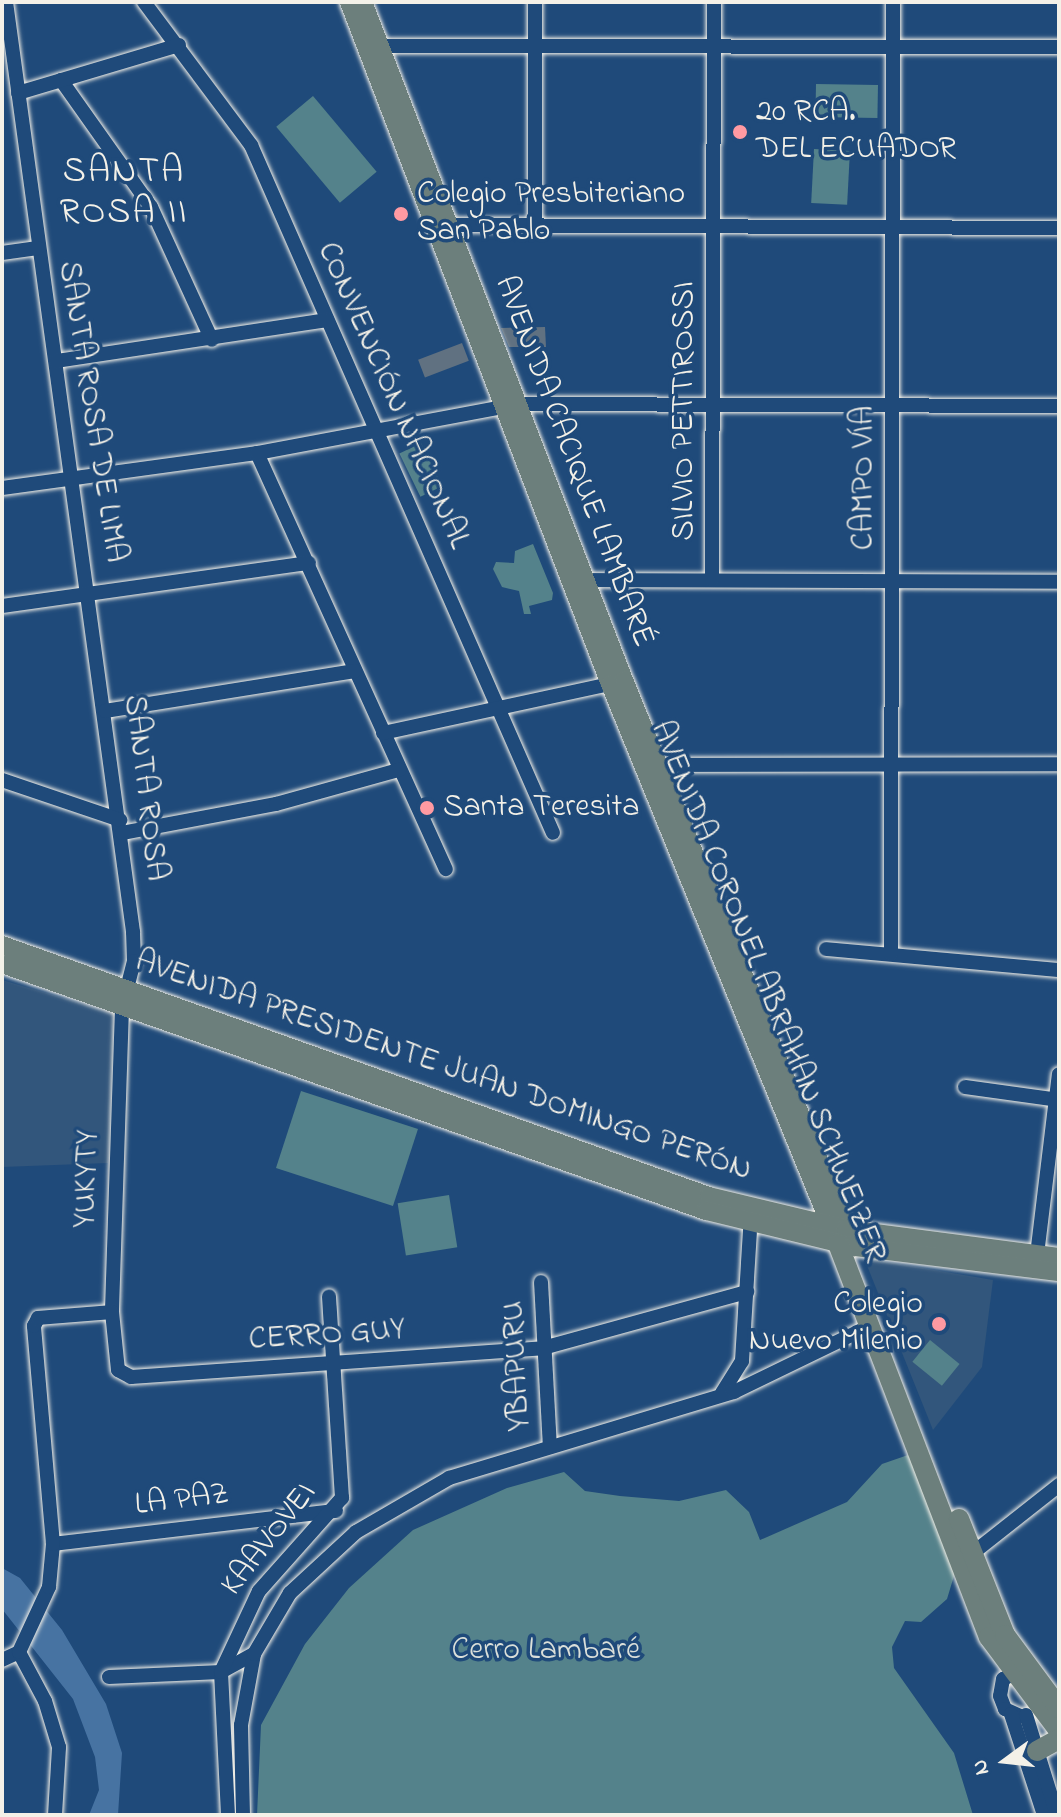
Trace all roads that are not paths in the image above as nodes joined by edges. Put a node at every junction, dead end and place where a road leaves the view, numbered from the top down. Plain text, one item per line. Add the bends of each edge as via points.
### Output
1 (144, 2) edge
2 (349, 2) edge
3 (363, 2) edge
4 (535, 2) edge
5 (714, 2) edge
6 (893, 2) edge
7 (5, 12) edge
8 (179, 45) junction
9 (373, 46) junction
10 (535, 46) junction
11 (893, 47) junction
12 (1059, 47) edge
13 (714, 49) junction
14 (61, 80) junction
15 (18, 93) junction
16 (535, 222) junction
17 (441, 225) junction
18 (714, 225) junction
19 (893, 227) junction
20 (1059, 228) edge
21 (38, 248) junction
22 (2, 253) edge
23 (327, 320) junction
24 (212, 340) junction
25 (56, 361) junction
26 (714, 403) junction
27 (893, 404) junction
28 (510, 405) junction
29 (1059, 406) edge
30 (379, 431) junction
31 (257, 453) junction
32 (71, 480) junction
33 (2, 488) edge
34 (309, 563) junction
35 (577, 580) junction
36 (712, 580) junction
37 (893, 582) junction
38 (1059, 582) edge
39 (91, 593) junction
40 (2, 606) edge
41 (355, 671) junction
42 (610, 684) junction
43 (497, 707) junction
44 (105, 711) junction
45 (383, 733) junction
46 (893, 764) junction
47 (1059, 764) edge
48 (650, 765) junction
49 (399, 770) junction
50 (2, 780) edge
51 (121, 827) junction
52 (553, 833) dead end
53 (446, 869) dead end
54 (2, 945) edge
55 (826, 949) dead end
56 (891, 954) junction
57 (2, 964) edge
58 (1059, 970) edge
59 (128, 989) junction
60 (122, 1008) junction
61 (1059, 1074) edge
62 (965, 1087) dead end
63 (1058, 1100) edge
64 (615, 1172) junction
65 (813, 1182) junction
66 (751, 1214) junction
67 (797, 1216) junction
68 (842, 1236) junction
69 (1037, 1255) junction
70 (1059, 1257) edge
71 (1012, 1267) junction
72 (1059, 1272) edge
73 (541, 1282) dead end
74 (747, 1292) junction
75 (329, 1296) dead end
76 (112, 1312) junction
77 (870, 1326) junction
78 (543, 1348) junction
79 (332, 1365) junction
80 (118, 1370) joint
81 (722, 1393) junction
82 (550, 1447) junction
83 (1059, 1485) edge
84 (336, 1511) junction
85 (356, 1532) junction
86 (53, 1544) junction
87 (973, 1553) junction
88 (997, 1636) junction
89 (20, 1649) junction
90 (254, 1654) junction
91 (2, 1660) edge
92 (221, 1672) junction
93 (1013, 1674) junction
94 (109, 1677) dead end
95 (1042, 1707) edge
96 (1059, 1731) edge
97 (1059, 1739) edge
98 (1037, 1751) junction
99 (55, 1815) edge
100 (228, 1815) edge
101 (243, 1815) edge
102 (1044, 1815) edge
103 (1057, 1815) edge

1 - 8 street, CONVENCIÓN NACIONAL
2 - 9 main road, AVENIDA CACIQUE LAMBARÉ
3 - 9 main road, AVENIDA CACIQUE LAMBARÉ
4 - 10 street
5 - 13 street, SILVIO PETTIROSSI
6 - 11 street, CAMPO VÍA
7 - 15 street, SANTA ROSA DE LIMA
8 - 14 street
8 - 23 street, CONVENCIÓN NACIONAL via 246,135
9 - 10 street
9 - 17 main road, AVENIDA CACIQUE LAMBARÉ
10 - 13 street
10 - 16 street
11 - 12 street
11 - 13 street
11 - 19 street, CAMPO VÍA
13 - 18 street, SILVIO PETTIROSSI
14 - 15 street
14 - 24 street via 151,207
15 - 21 street, SANTA ROSA DE LIMA
16 - 17 street
16 - 18 street
17 - 28 main road, AVENIDA CACIQUE LAMBARÉ
18 - 19 street
18 - 26 street, SILVIO PETTIROSSI
19 - 20 street
19 - 27 street, CAMPO VÍA
21 - 22 street
21 - 25 street, SANTA ROSA DE LIMA
23 - 24 street
23 - 30 street, CONVENCIÓN NACIONAL
24 - 25 street
25 - 32 street, SANTA ROSA DE LIMA
26 - 27 street
26 - 28 street
26 - 36 street, SILVIO PETTIROSSI
27 - 29 street
27 - 37 street, CAMPO VÍA
28 - 30 street
28 - 35 main road, AVENIDA CACIQUE LAMBARÉ
30 - 31 street
30 - 43 street, CONVENCIÓN NACIONAL
31 - 32 street
31 - 34 street
32 - 33 street
32 - 39 street, SANTA ROSA DE LIMA
34 - 39 street
34 - 41 street
35 - 36 street
35 - 42 main road, AVENIDA CACIQUE LAMBARÉ
35 - 48 main road, AVENIDA CACIQUE LAMBARÉ
36 - 37 street
37 - 38 street
37 - 46 street, CAMPO VÍA
39 - 40 street
39 - 44 street, SANTA ROSA
41 - 44 street
41 - 45 street
42 - 43 street
42 - 48 main road, AVENIDA CORONEL ABRAHAN SCHWEIZER
43 - 45 street
43 - 52 street, CONVENCIÓN NACIONAL
44 - 51 street, SANTA ROSA
45 - 49 street
46 - 47 street
46 - 48 street
46 - 56 street, CAMPO VÍA
48 - 65 main road, AVENIDA CORONEL ABRAHAN SCHWEIZER
48 - 68 main road, AVENIDA CORONEL ABRAHAN SCHWEIZER
49 - 51 street via 276,804
49 - 53 street
50 - 51 street
51 - 59 street, SANTA ROSA via 133,932
54 - 59 main road, AVENIDA PRESIDENTE JUAN DOMINGO PERÓN
55 - 56 street
56 - 58 street
57 - 60 main road, AVENIDA PRESIDENTE JUAN DOMINGO PERÓN
59 - 60 street, YUKYTY
59 - 64 main road, AVENIDA PRESIDENTE JUAN DOMINGO PERÓN
60 - 64 main road, AVENIDA PRESIDENTE JUAN DOMINGO PERÓN
60 - 76 street, YUKYTY
61 - 63 street
62 - 63 street
63 - 69 street
64 - 66 main road, AVENIDA PRESIDENTE JUAN DOMINGO PERÓN
65 - 67 main road via 811,1205
65 - 68 main road, AVENIDA CORONEL ABRAHAN SCHWEIZER
66 - 67 main road, AVENIDA PRESIDENTE JUAN DOMINGO PERÓN
66 - 68 main road, AVENIDA PRESIDENTE JUAN DOMINGO PERÓN
66 - 74 street
67 - 68 main road, AVENIDA PRESIDENTE JUAN DOMINGO PERÓN
68 - 69 main road, AVENIDA PRESIDENTE JUAN DOMINGO PERÓN
68 - 71 main road, AVENIDA PRESIDENTE JUAN DOMINGO PERÓN
68 - 77 highway, AVENIDA CORONEL ABRAHAN SCHWEIZER
68 - 87 highway, AVENIDA CORONEL ABRAHAN SCHWEIZER
69 - 70 main road, AVENIDA PRESIDENTE JUAN DOMINGO PERÓN
69 - 71 street
71 - 72 main road, AVENIDA PRESIDENTE JUAN DOMINGO PERÓN
73 - 78 street, YBAPURU
74 - 78 street, CERRO GUY
74 - 81 street via 742,1361
75 - 79 street, KAAVOVEI
76 - 80 street, YUKYTY
76 - 86 street via 38,1318 34,1326
77 - 81 street
77 - 88 highway, AVENIDA CORONEL ABRAHAN SCHWEIZER
78 - 79 street, CERRO GUY
78 - 82 street, YBAPURU
79 - 80 street, CERRO GUY via 131,1377
79 - 84 street, KAAVOVEI via 344,1477
81 - 82 street
82 - 85 street via 449,1478
83 - 87 street
84 - 85 street
84 - 86 street, LA PAZ
84 - 92 street, KAAVOVEI via 259,1591
85 - 90 street via 290,1593
86 - 89 street via 49,1587
87 - 88 highway, AVENIDA CORONEL ABRAHAN SCHWEIZER
88 - 93 highway
88 - 95 highway
88 - 95 highway
89 - 91 street
89 - 99 street via 45,1701 59,1747
90 - 92 street
90 - 101 street via 241,1725
92 - 94 street
92 - 100 street, KAAVOVEI
93 - 95 highway
93 - 95 street via 1000,1691
95 - 96 highway
95 - 98 street
95 - 102 street
97 - 98 highway
98 - 103 street

